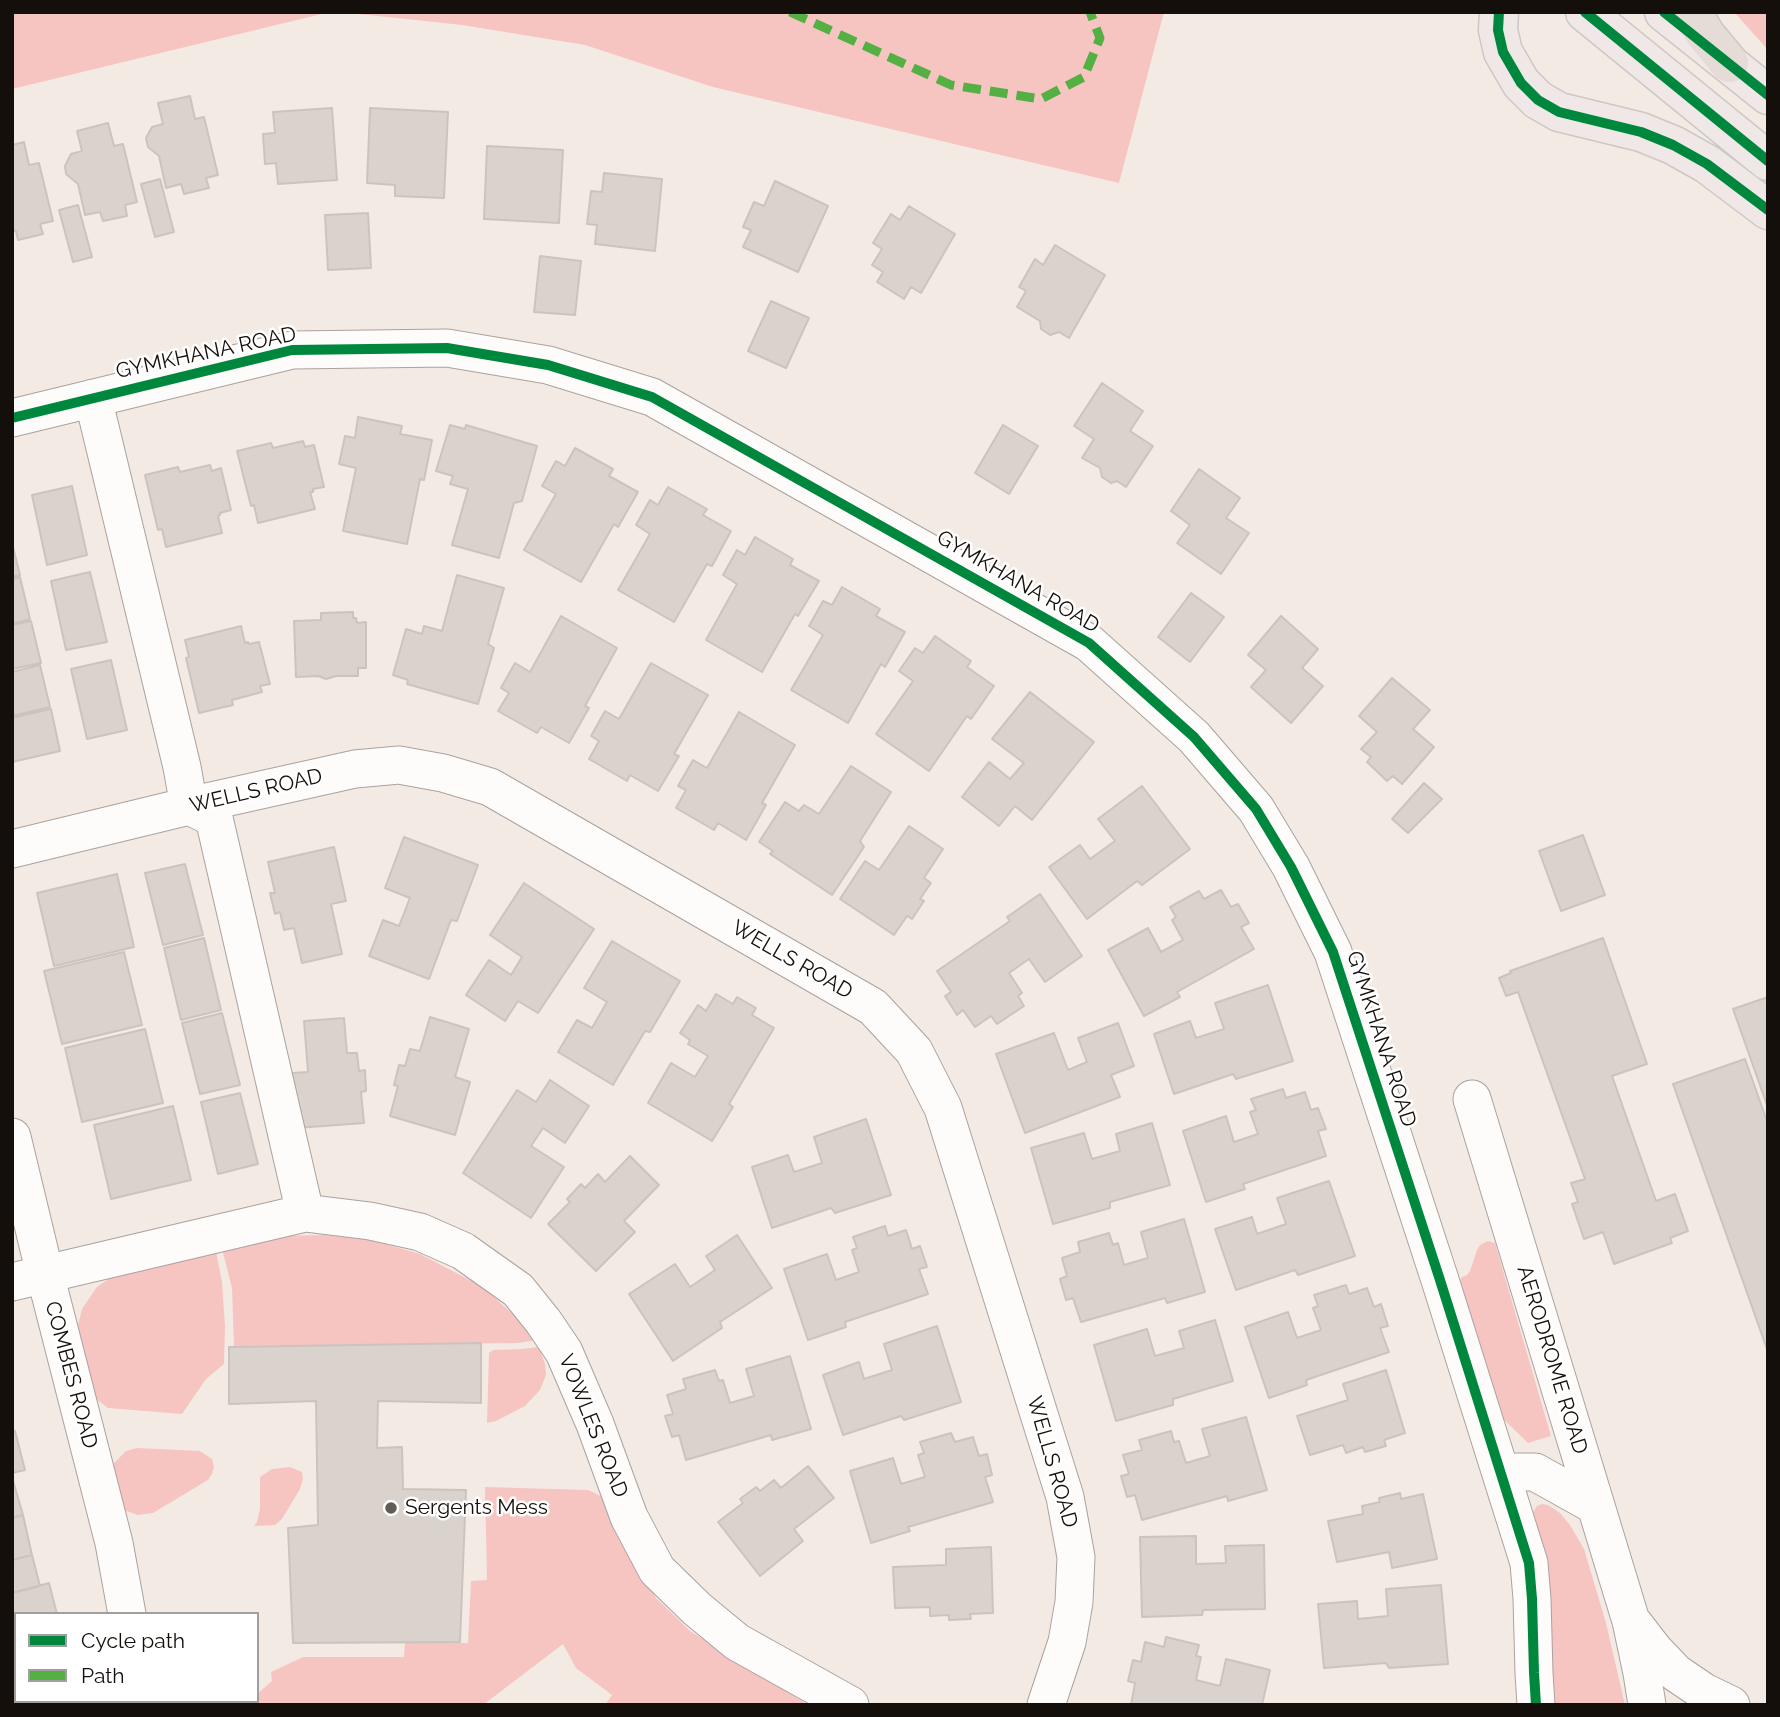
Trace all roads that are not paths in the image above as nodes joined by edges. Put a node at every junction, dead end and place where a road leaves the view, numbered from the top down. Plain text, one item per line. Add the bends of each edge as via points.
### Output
1 (1499, 12) edge
2 (1585, 12) edge
3 (1664, 12) edge
4 (1692, 12) edge
5 (1729, 63) junction
6 (1768, 95) edge
7 (1768, 161) edge
8 (1768, 210) edge
9 (93, 398) junction
10 (12, 418) edge
11 (189, 806) junction
12 (12, 849) edge
13 (1472, 1099) dead end
14 (12, 1137) edge
15 (305, 1213) junction
16 (28, 1278) edge
17 (1503, 1476) junction
18 (1596, 1506) junction
19 (127, 1612) edge
20 (1631, 1621) junction
21 (850, 1705) edge
22 (1046, 1705) edge
23 (1536, 1705) edge
24 (1647, 1705) edge
25 (1731, 1705) edge

1 - 8 main road via 1503,52 1521,83 1538,100 1566,115 1631,129 1673,145 1707,164
2 - 7 main road
3 - 5 main road
4 - 5 highway
5 - 6 main road
9 - 10 street, GYMKHANA ROAD
9 - 11 street
9 - 17 street, GYMKHANA ROAD via 292,350 447,348 548,365 652,397 1089,643 1194,737 1256,809 1291,867 1333,952
11 - 12 street, WELLS ROAD
11 - 15 street via 214,818
11 - 22 street, WELLS ROAD via 355,769 399,765 443,773 490,787 873,1007 914,1051 943,1108 1065,1497 1076,1557 1073,1602 1067,1643
13 - 18 street, AERODROME ROAD
14 - 16 street, COMBES ROAD
15 - 16 street, VOWLES ROAD
15 - 21 street, VOWLES ROAD via 419,1232 463,1251 518,1290 564,1352 629,1517 657,1570 737,1642
16 - 19 street, COMBES ROAD via 114,1543
17 - 18 street via 1535,1472
17 - 23 street, GYMKHANA ROAD via 1529,1563
18 - 20 street, AERODROME ROAD
20 - 24 street, AERODROME ROAD
20 - 25 street, AERODROME ROAD via 1676,1673

